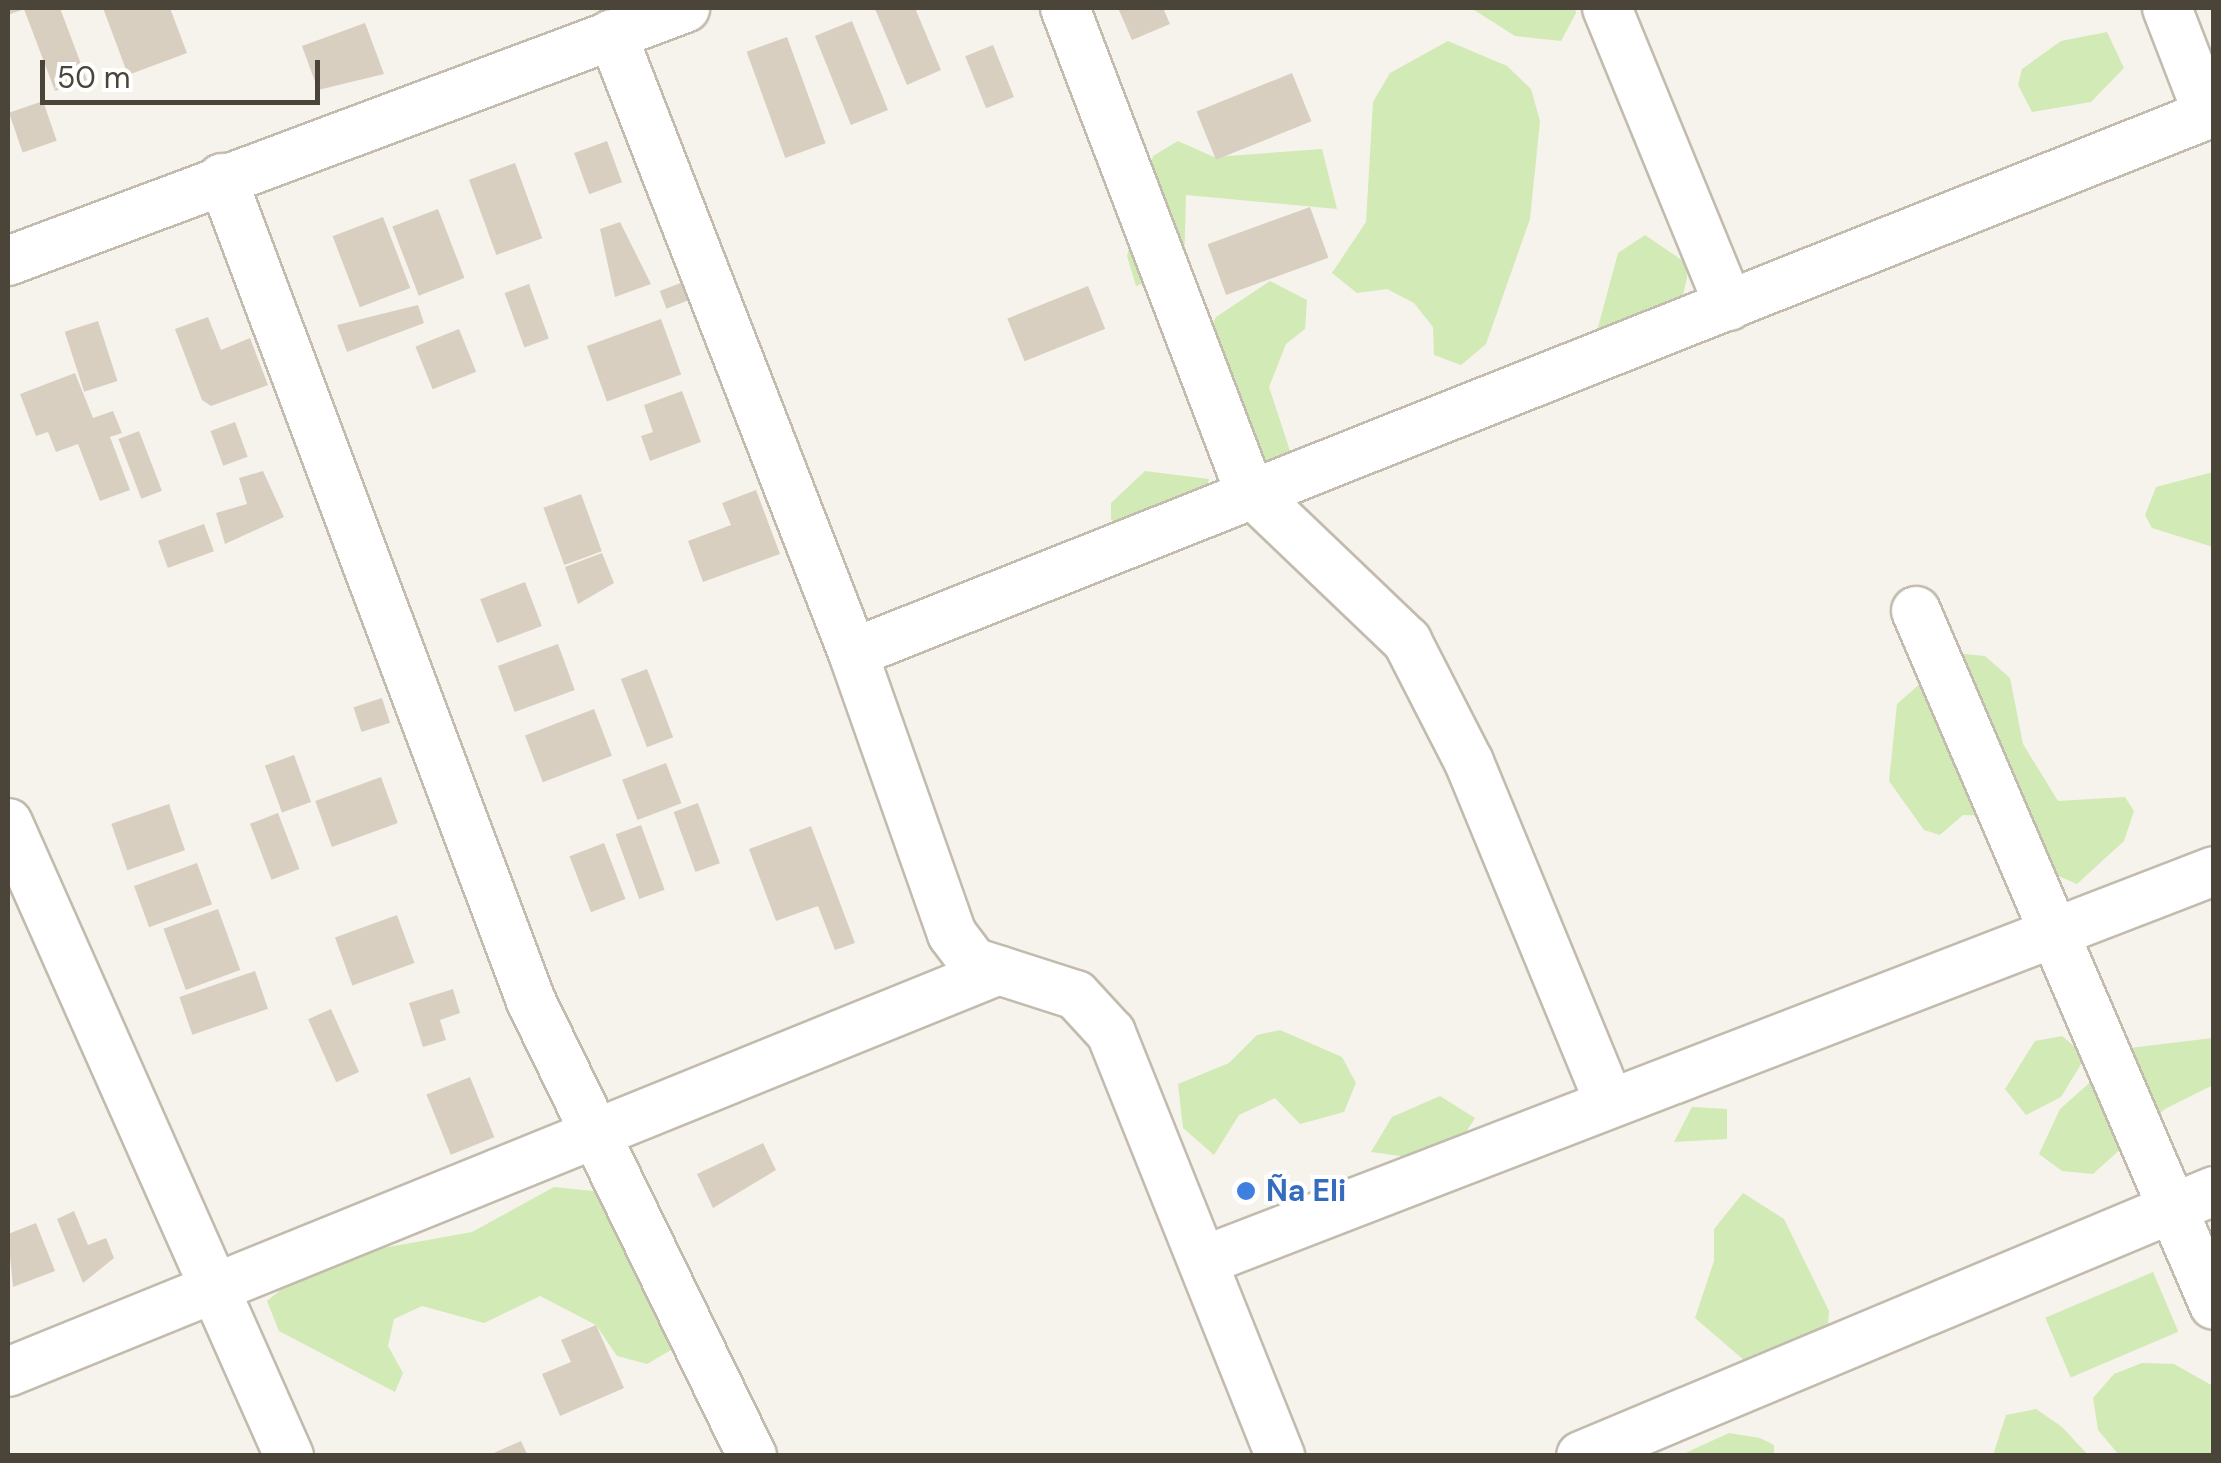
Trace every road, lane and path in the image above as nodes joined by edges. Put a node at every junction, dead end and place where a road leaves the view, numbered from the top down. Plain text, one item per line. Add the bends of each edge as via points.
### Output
1 (685, 8) edge
2 (1064, 8) edge
3 (1607, 8) edge
4 (2167, 8) edge
5 (612, 34) junction
6 (2210, 113) edge
7 (222, 178) junction
8 (8, 261) edge
9 (1729, 306) junction
10 (1248, 490) junction
11 (1916, 611) dead end
12 (853, 653) junction
13 (8, 823) edge
14 (2214, 870) edge
15 (2052, 928) junction
16 (999, 970) junction
17 (1608, 1102) junction
18 (599, 1134) junction
19 (2193, 1200) edge
20 (1203, 1261) junction
21 (214, 1288) junction
22 (2214, 1305) edge
23 (8, 1372) edge
24 (1607, 1450) edge
25 (289, 1456) edge
26 (752, 1456) edge
27 (1280, 1456) edge

1 - 5 street
2 - 10 street
3 - 9 street
4 - 6 street
5 - 7 street
5 - 12 street
6 - 9 street
7 - 8 street
7 - 18 street via 531,1002
9 - 10 street
10 - 12 street
10 - 17 street via 1406,641 1469,762
11 - 15 street
12 - 16 street via 952,934 974,962
13 - 21 street
14 - 15 street
15 - 17 street
15 - 19 street
16 - 18 street
16 - 20 street via 1076,995 1111,1033
17 - 20 street
18 - 21 street
18 - 26 street
19 - 22 street
19 - 24 street
20 - 27 street
21 - 23 street
21 - 25 street

